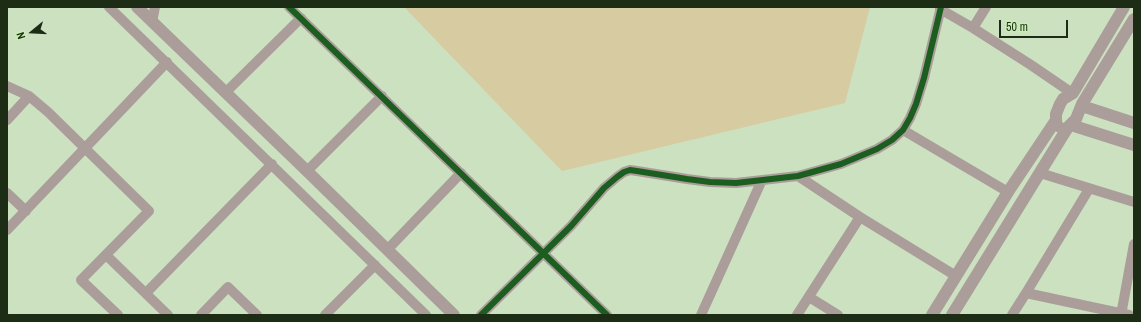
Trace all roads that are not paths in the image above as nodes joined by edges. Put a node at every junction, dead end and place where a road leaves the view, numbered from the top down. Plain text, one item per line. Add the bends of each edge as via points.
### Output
1 (110, 7) edge
2 (137, 7) edge
3 (155, 7) edge
4 (289, 7) edge
5 (986, 7) edge
6 (1124, 7) edge
7 (940, 8) edge
8 (301, 18) junction
9 (1134, 18) edge
10 (152, 22) junction
11 (973, 28) junction
12 (166, 62) junction
13 (7, 86) edge
14 (225, 93) junction
15 (1072, 93) junction
16 (29, 96) junction
17 (382, 96) junction
18 (1082, 105) junction
19 (7, 120) edge
20 (1056, 120) junction
21 (1133, 120) edge
22 (1069, 126) junction
23 (904, 130) junction
24 (1134, 145) edge
25 (85, 148) junction
26 (272, 164) junction
27 (307, 171) junction
28 (1040, 172) junction
29 (462, 174) junction
30 (798, 176) junction
31 (762, 180) junction
32 (1089, 189) junction
33 (7, 192) edge
34 (1008, 192) junction
35 (1134, 202) edge
36 (26, 211) junction
37 (860, 217) junction
38 (7, 230) edge
39 (1134, 244) edge
40 (387, 250) junction
41 (543, 252) junction
42 (106, 255) junction
43 (374, 265) junction
44 (956, 276) junction
45 (146, 293) junction
46 (1026, 293) junction
47 (809, 297) junction
48 (1124, 314) edge
49 (118, 315) edge
50 (168, 315) edge
51 (201, 315) edge
52 (257, 315) edge
53 (326, 315) edge
54 (426, 315) edge
55 (454, 315) edge
56 (481, 315) edge
57 (607, 315) edge
58 (701, 315) edge
59 (797, 315) edge
60 (838, 315) edge
61 (932, 315) edge
62 (952, 315) edge
63 (1012, 315) edge

1 - 12 street
2 - 10 street
3 - 10 street
4 - 8 street
5 - 11 street
6 - 15 street
7 - 11 street
7 - 23 street via 924,78
8 - 14 street
8 - 17 street
9 - 18 street
10 - 14 street
11 - 15 street
12 - 25 street
12 - 26 street
13 - 16 street
14 - 27 street
15 - 18 street via 1082,95
15 - 20 street via 1060,104
16 - 19 street
16 - 25 street
17 - 27 street
17 - 29 street
18 - 21 street
18 - 22 street via 1076,119
20 - 22 street via 1058,126
20 - 34 street
22 - 24 street
22 - 28 street
23 - 30 street via 866,155
23 - 34 street
25 - 36 street
25 - 42 street via 149,211
26 - 43 street
26 - 45 street
27 - 40 street
28 - 32 street
28 - 62 street
29 - 40 street
29 - 41 street
30 - 31 street
30 - 37 street
31 - 41 street via 710,182 630,170 617,176 604,188 571,226
31 - 58 street
32 - 35 street
32 - 46 street
33 - 36 street
34 - 44 street
36 - 38 street
37 - 44 street
37 - 47 street
39 - 48 street
40 - 55 street
41 - 56 street
41 - 57 street
42 - 45 street
42 - 49 street via 82,280
43 - 53 street
43 - 54 street
44 - 61 street
45 - 50 street
46 - 48 street
46 - 63 street
47 - 59 street
47 - 60 street
51 - 52 street via 228,287

